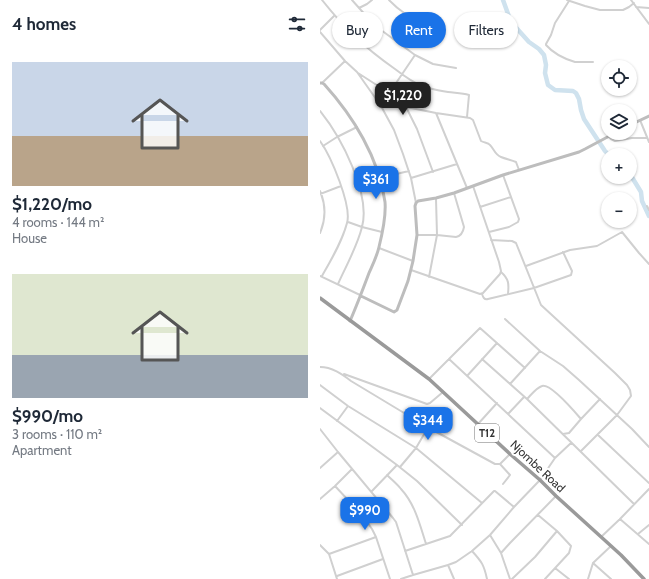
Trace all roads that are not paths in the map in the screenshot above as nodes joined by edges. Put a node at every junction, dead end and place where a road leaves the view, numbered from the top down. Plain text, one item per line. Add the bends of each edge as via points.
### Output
1 (322, 0) edge
2 (352, 0) edge
3 (372, 0) edge
4 (389, 0) edge
5 (568, 0) edge
6 (631, 0) edge
7 (634, 3) junction
8 (636, 7) junction
9 (359, 8) junction
10 (649, 8) edge
11 (402, 12) edge
12 (332, 13) edge
13 (332, 18) edge
14 (649, 24) edge
15 (320, 31) edge
16 (367, 48) edge
17 (415, 55) junction
18 (345, 61) junction
19 (593, 62) dead end
20 (456, 68) dead end
21 (357, 72) junction
22 (402, 74) junction
23 (321, 83) edge
24 (389, 93) junction
25 (406, 107) junction
26 (320, 111) edge
27 (436, 113) junction
28 (649, 116) edge
29 (467, 117) junction
30 (640, 120) junction
31 (637, 122) edge
32 (357, 127) junction
33 (337, 137) junction
34 (637, 138) edge
35 (647, 138) junction
36 (602, 140) edge
37 (320, 141) edge
38 (649, 142) edge
39 (323, 146) junction
40 (457, 164) junction
41 (519, 170) junction
42 (409, 171) junction
43 (433, 172) junction
44 (503, 175) junction
45 (379, 178) junction
46 (411, 178) junction
47 (341, 186) junction
48 (473, 186) junction
49 (467, 188) junction
50 (320, 191) edge
51 (454, 193) junction
52 (321, 194) edge
53 (511, 197) junction
54 (436, 198) junction
55 (416, 203) junction
56 (647, 206) dead end
57 (480, 207) junction
58 (649, 210) edge
59 (348, 222) junction
60 (362, 227) junction
61 (382, 232) junction
62 (488, 232) junction
63 (320, 234) edge
64 (417, 235) junction
65 (437, 235) junction
66 (491, 240) junction
67 (379, 248) junction
68 (563, 252) junction
69 (413, 261) junction
70 (649, 264) edge
71 (526, 266) junction
72 (411, 270) junction
73 (501, 271) junction
74 (321, 276) edge
75 (429, 277) junction
76 (338, 284) junction
77 (534, 288) junction
78 (482, 294) junction
79 (508, 294) junction
80 (361, 296) junction
81 (320, 298) edge
82 (505, 319) dead end
83 (350, 321) junction
84 (586, 342) dead end
85 (497, 343) junction
86 (587, 347) junction
87 (540, 351) junction
88 (482, 358) junction
89 (448, 359) junction
90 (320, 367) edge
91 (525, 368) junction
92 (340, 373) junction
93 (467, 376) junction
94 (429, 379) junction
95 (510, 384) junction
96 (320, 385) edge
97 (443, 392) junction
98 (524, 397) junction
99 (527, 399) junction
100 (600, 399) junction
101 (497, 404) junction
102 (348, 406) junction
103 (320, 408) edge
104 (508, 414) junction
105 (618, 415) junction
106 (581, 419) junction
107 (337, 421) junction
108 (478, 424) junction
109 (429, 428) junction
110 (320, 429) edge
111 (563, 434) junction
112 (598, 435) junction
113 (571, 443) junction
114 (649, 447) edge
115 (416, 448) junction
116 (581, 451) junction
117 (338, 452) junction
118 (510, 454) junction
119 (554, 458) junction
120 (397, 464) junction
121 (500, 464) junction
122 (320, 466) edge
123 (400, 467) junction
124 (352, 468) junction
125 (387, 475) junction
126 (540, 480) junction
127 (649, 483) edge
128 (503, 484) dead end
129 (335, 486) junction
130 (649, 489) edge
131 (372, 491) junction
132 (556, 496) junction
133 (320, 499) edge
134 (482, 503) junction
135 (634, 504) junction
136 (514, 506) junction
137 (538, 515) junction
138 (620, 519) junction
139 (649, 524) edge
140 (462, 525) junction
141 (557, 531) junction
142 (638, 534) junction
143 (490, 535) junction
144 (376, 537) junction
145 (601, 537) junction
146 (320, 544) edge
147 (426, 544) junction
148 (649, 544) edge
149 (611, 546) junction
150 (405, 551) junction
151 (472, 551) junction
152 (501, 553) junction
153 (328, 554) junction
154 (383, 559) junction
155 (593, 563) junction
156 (448, 565) junction
157 (555, 568) junction
158 (413, 575) junction
159 (641, 577) edge
160 (337, 578) edge
161 (390, 579) edge
162 (401, 579) edge
163 (454, 579) edge
164 (487, 579) edge
165 (511, 579) edge
166 (545, 579) edge
167 (569, 579) edge
168 (588, 579) edge
169 (611, 579) edge
170 (644, 579) edge

1 - 12 street
2 - 9 street
3 - 9 street
4 - 11 street
5 - 7 street via 600,10 623,10
5 - 19 street via 546,46 572,62
6 - 7 street
7 - 8 street
8 - 10 street
8 - 14 street
9 - 17 street via 381,30
13 - 15 street
15 - 18 street
16 - 22 street
17 - 20 street via 433,64
17 - 22 street
18 - 21 street
18 - 23 street
21 - 24 street
21 - 42 street via 394,130
22 - 24 street
22 - 29 street via 425,87 469,95
23 - 32 street via 327,87
24 - 25 street
25 - 27 street
25 - 43 street
26 - 33 street
27 - 29 street
27 - 40 street
28 - 30 street
29 - 41 street via 473,120 481,141 490,145 500,157 516,162
30 - 31 street
30 - 35 street
32 - 33 street
32 - 45 street
33 - 39 street
33 - 60 street via 349,159 362,196
34 - 35 street
35 - 38 street
36 - 41 street via 585,150
37 - 39 street
39 - 47 street
40 - 43 street
40 - 49 street
41 - 44 street
42 - 45 street
42 - 46 street
43 - 46 street
44 - 48 street
44 - 53 street
45 - 61 street via 385,202
46 - 55 street
47 - 52 street
47 - 59 street
48 - 49 street
48 - 57 street
49 - 51 street
50 - 52 street
51 - 54 street
51 - 65 street via 463,232 456,237
52 - 63 street via 325,214
53 - 57 street
53 - 62 street via 518,222
54 - 55 street
54 - 65 street
55 - 64 street
56 - 58 street
57 - 62 street
59 - 60 street
59 - 74 street
60 - 61 street
60 - 76 street
61 - 67 street
62 - 66 street
64 - 65 street
64 - 69 street
65 - 75 street
66 - 71 street via 516,243
66 - 73 street
67 - 69 street
67 - 80 street
68 - 70 street via 597,246 622,232
68 - 71 street
68 - 77 street via 572,271 571,275
69 - 72 street
71 - 77 street
72 - 75 street
72 - 80 street via 396,312
73 - 78 street
73 - 79 street via 509,284
74 - 76 street
75 - 78 street
76 - 80 street
77 - 79 street
77 - 86 street via 541,305
78 - 79 street via 487,299
80 - 83 street
81 - 83 highway, Njombe Road / T12
82 - 87 street
83 - 94 highway, Njombe Road / T12
84 - 86 street
85 - 88 street
85 - 89 street via 480,328
85 - 91 street
86 - 105 street via 630,390 631,396
87 - 91 street
87 - 100 street via 563,366
88 - 93 street
88 - 95 street
89 - 93 street
89 - 94 street
90 - 92 street
91 - 95 street
92 - 97 street via 427,404
92 - 109 street
93 - 101 street
94 - 97 highway, Njombe Road / T12
95 - 98 street
96 - 102 street
97 - 108 highway, Njombe Road / T12
98 - 99 street
98 - 104 street
99 - 106 street via 541,386 546,386
99 - 111 street
100 - 105 street
100 - 106 street
101 - 104 street
101 - 108 street
102 - 107 street
102 - 115 street
103 - 107 street
104 - 119 street
105 - 112 street
105 - 114 street
106 - 111 street via 569,433
107 - 120 street
108 - 118 highway, Njombe Road / T12
109 - 115 street
109 - 121 street via 493,464
110 - 117 street
111 - 113 street
112 - 116 street
112 - 127 street
113 - 116 street
113 - 119 street
115 - 123 street
115 - 134 street
116 - 135 street
117 - 122 street
117 - 124 street
118 - 121 street
118 - 126 highway, Njombe Road / T12
119 - 126 street
120 - 123 street
120 - 125 street
121 - 128 street via 510,474
123 - 140 street
124 - 129 street
124 - 131 street
125 - 131 street
125 - 147 street via 402,489 413,506
126 - 132 highway, Njombe Road / T12
126 - 136 street
129 - 133 street
129 - 144 street via 362,515
130 - 135 street
131 - 150 street via 396,522
132 - 137 street
132 - 145 highway, Njombe Road / T12
134 - 136 street via 494,491
134 - 140 street
135 - 138 street
136 - 143 street
137 - 141 street
137 - 152 street
138 - 142 street
138 - 145 street
139 - 142 street
140 - 147 street via 450,536
141 - 157 street via 571,548
141 - 165 street via 535,557
142 - 148 street
143 - 151 street
143 - 152 street
144 - 153 street
144 - 154 street
145 - 149 highway, Njombe Road / T12
146 - 153 street
147 - 150 street
149 - 155 street
149 - 159 highway, Njombe Road / T12
150 - 158 street
151 - 156 street
151 - 164 street via 484,565
152 - 165 street
153 - 160 street
154 - 160 street
154 - 161 street
155 - 168 street
155 - 169 street
156 - 158 street
156 - 163 street
157 - 166 street
157 - 167 street
158 - 162 street
159 - 170 highway, Njombe Road / T12

